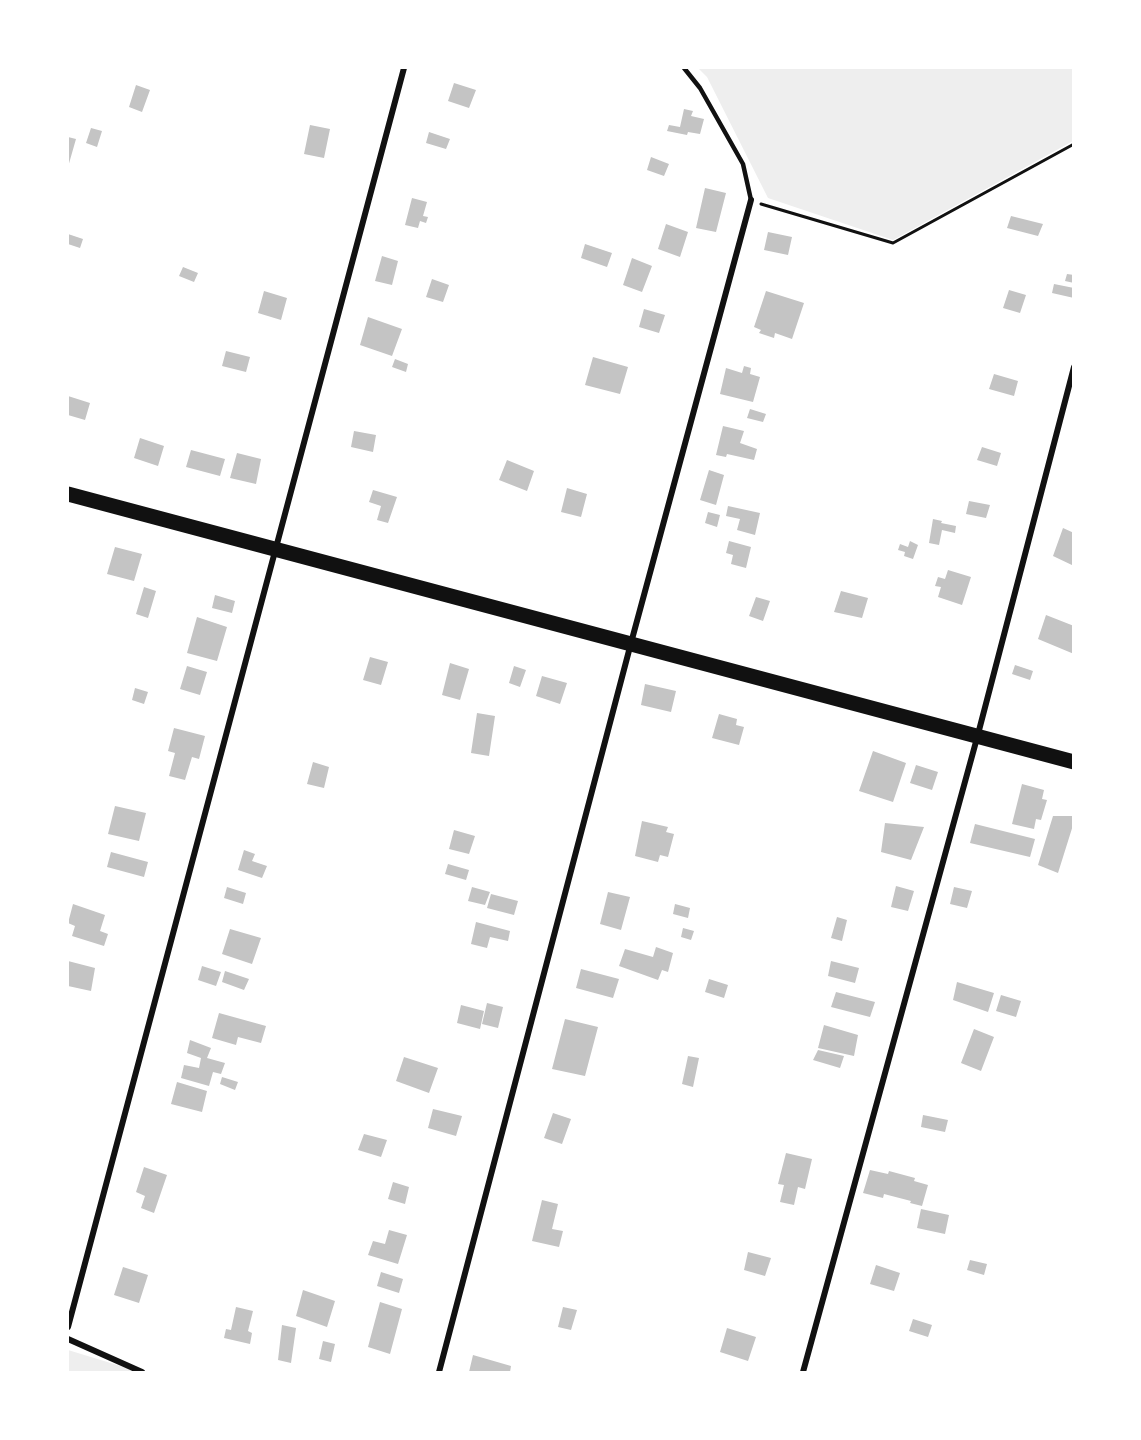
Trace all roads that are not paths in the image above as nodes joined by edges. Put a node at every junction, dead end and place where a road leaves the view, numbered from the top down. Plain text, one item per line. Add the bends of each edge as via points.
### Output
1 (404, 68) edge
2 (684, 68) edge
3 (751, 200) joint
4 (1074, 367) edge
5 (68, 494) edge
6 (276, 550) junction
7 (632, 643) junction
8 (977, 738) junction
9 (1074, 762) edge
10 (68, 1327) edge
11 (68, 1339) edge
12 (142, 1372) edge
13 (439, 1372) edge
14 (803, 1372) edge

1 - 6 street
2 - 3 lane via 700,88 743,164
3 - 7 street
4 - 8 street
5 - 6 highway
6 - 7 highway
6 - 10 street
7 - 8 highway
7 - 13 street
8 - 9 highway
8 - 14 street
11 - 12 street

